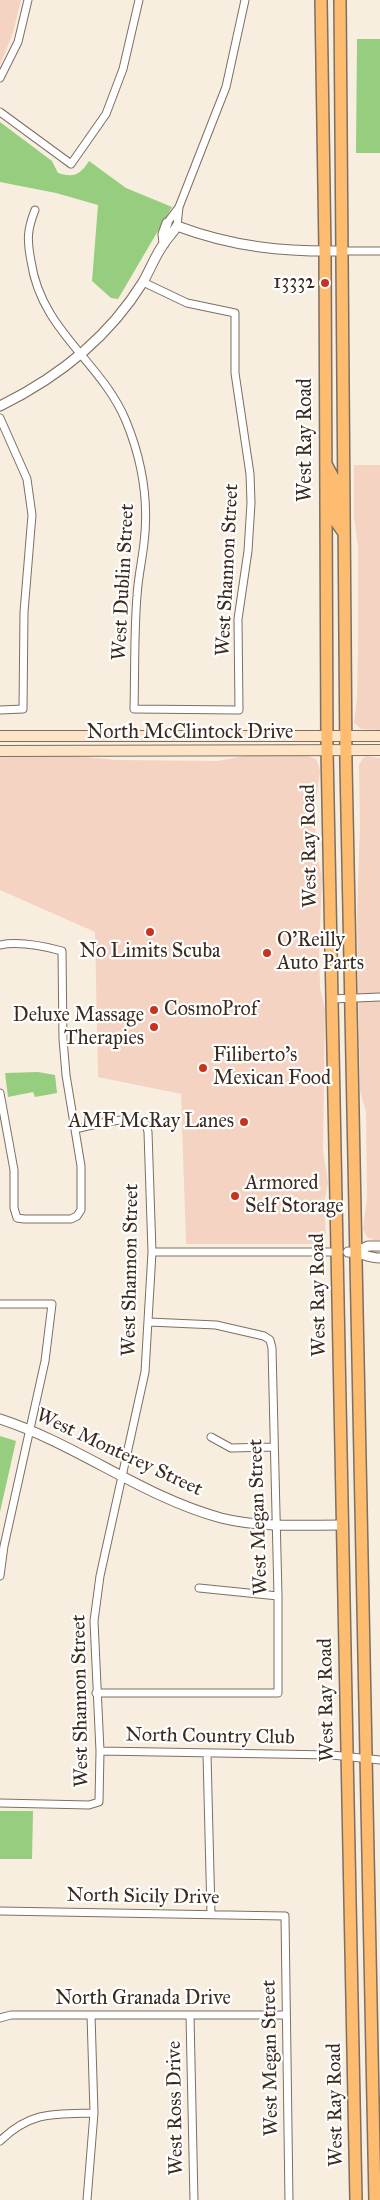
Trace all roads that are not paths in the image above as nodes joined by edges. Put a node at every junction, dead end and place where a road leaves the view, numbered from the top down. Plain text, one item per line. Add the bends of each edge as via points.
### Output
1 (28, 0) edge
2 (139, 0) edge
3 (245, 0) edge
4 (321, 0) edge
5 (340, 0) edge
6 (0, 78) edge
7 (0, 112) edge
8 (179, 207) junction
9 (35, 210) dead end
10 (167, 222) joint
11 (176, 226) junction
12 (164, 244) junction
13 (325, 251) junction
14 (343, 251) junction
15 (380, 251) edge
16 (143, 282) junction
17 (80, 355) junction
18 (0, 406) edge
19 (0, 418) edge
20 (325, 462) junction
21 (344, 533) junction
22 (134, 709) joint
23 (0, 710) edge
24 (345, 735) junction
25 (0, 736) edge
26 (327, 736) junction
27 (380, 736) edge
28 (327, 750) junction
29 (346, 750) junction
30 (380, 750) edge
31 (0, 751) edge
32 (0, 945) edge
33 (380, 997) edge
34 (351, 998) junction
35 (332, 999) junction
36 (0, 1092) edge
37 (75, 1129) junction
38 (380, 1246) edge
39 (152, 1252) junction
40 (347, 1252) junction
41 (380, 1258) edge
42 (0, 1304) edge
43 (149, 1322) junction
44 (0, 1419) edge
45 (31, 1429) junction
46 (211, 1437) dead end
47 (273, 1447) junction
48 (121, 1475) junction
49 (342, 1525) junction
50 (276, 1526) junction
51 (0, 1576) edge
52 (199, 1588) dead end
53 (278, 1596) junction
54 (96, 1693) junction
55 (100, 1751) junction
56 (207, 1754) junction
57 (348, 1757) junction
58 (366, 1759) junction
59 (380, 1760) edge
60 (0, 1803) edge
61 (0, 1911) edge
62 (211, 1914) junction
63 (285, 1916) joint
64 (286, 2014) junction
65 (91, 2015) junction
66 (190, 2016) junction
67 (0, 2018) edge
68 (94, 2113) junction
69 (0, 2141) edge
70 (87, 2200) edge
71 (194, 2200) edge
72 (289, 2200) edge
73 (356, 2200) edge
74 (375, 2200) edge

1 - 6 street via 18,42
2 - 7 street via 123,69 106,114 71,164
3 - 8 street via 226,87
4 - 13 main road, West Ray Road
5 - 14 main road, West Ray Road
8 - 10 street
8 - 11 street
9 - 17 street, West Dublin Street via 28,226 32,271 42,300
10 - 12 street
11 - 12 street
11 - 13 street via 216,240 250,247
12 - 16 street
13 - 14 street
13 - 20 main road, West Ray Road
14 - 15 street
14 - 21 main road, West Ray Road
16 - 17 street via 105,330
16 - 22 street, West Shannon Street via 187,303 235,313 235,373 250,474 251,503 238,620 239,710
17 - 18 street via 41,384
17 - 22 street, West Dublin Street via 111,392 126,420 139,460 146,498 145,541 137,595
19 - 23 street via 26,479 32,515 24,612 23,709
20 - 21 main road via 334,479 334,520
20 - 26 main road, West Ray Road
21 - 24 main road, West Ray Road
24 - 26 main road, North McClintock Drive
24 - 27 main road, North McClintock Drive
24 - 29 main road, West Ray Road
25 - 26 main road, North McClintock Drive
26 - 28 main road, West Ray Road
28 - 29 main road, North McClintock Drive
28 - 31 main road, North McClintock Drive
28 - 35 main road, West Ray Road
29 - 30 main road, North McClintock Drive
29 - 34 main road, West Ray Road
32 - 37 street via 9,943 62,951 63,1038
33 - 34 street
34 - 35 street
34 - 40 main road, West Ray Road
35 - 40 main road, West Ray Road
36 - 37 street via 14,1170 17,1218 71,1219 78,1216 81,1210 81,1166
37 - 39 street, West Shannon Street via 122,1121 139,1120 146,1124
38 - 40 street
39 - 40 street
39 - 43 street, West Shannon Street
40 - 41 street
40 - 49 main road, West Ray Road
40 - 58 main road, West Ray Road
42 - 45 street via 52,1304 45,1361
43 - 47 street, West Megan Street via 216,1325 270,1340
43 - 48 street, West Shannon Street via 145,1372
44 - 45 street, West Monterey Street
45 - 48 street, West Monterey Street
45 - 51 street
46 - 47 street via 231,1448
47 - 50 street, West Megan Street
48 - 50 street, West Monterey Street via 172,1501 214,1515
48 - 54 street, West Shannon Street via 94,1621
49 - 50 street, West Monterey Street
49 - 57 main road, West Ray Road
50 - 53 street, West Megan Street
52 - 53 street
53 - 54 street, West Megan Street via 278,1693
54 - 55 street, West Shannon Street
55 - 56 street, North Country Club
55 - 60 street, West Shannon Street via 98,1802 89,1805
56 - 57 street, North Country Club
56 - 62 street
57 - 58 street, North Country Club
57 - 73 main road, West Ray Road
58 - 59 street, North Country Club
58 - 74 main road, West Ray Road
61 - 62 street, North Sicily Drive
62 - 63 street, North Sicily Drive
63 - 64 street, West Megan Street
64 - 66 street, North Granada Drive
64 - 72 street, West Megan Street
65 - 66 street, North Granada Drive
65 - 67 street, North Granada Drive via 11,2014
65 - 68 street
66 - 71 street, West Ross Drive
68 - 69 street via 34,2117 13,2128
68 - 70 street

